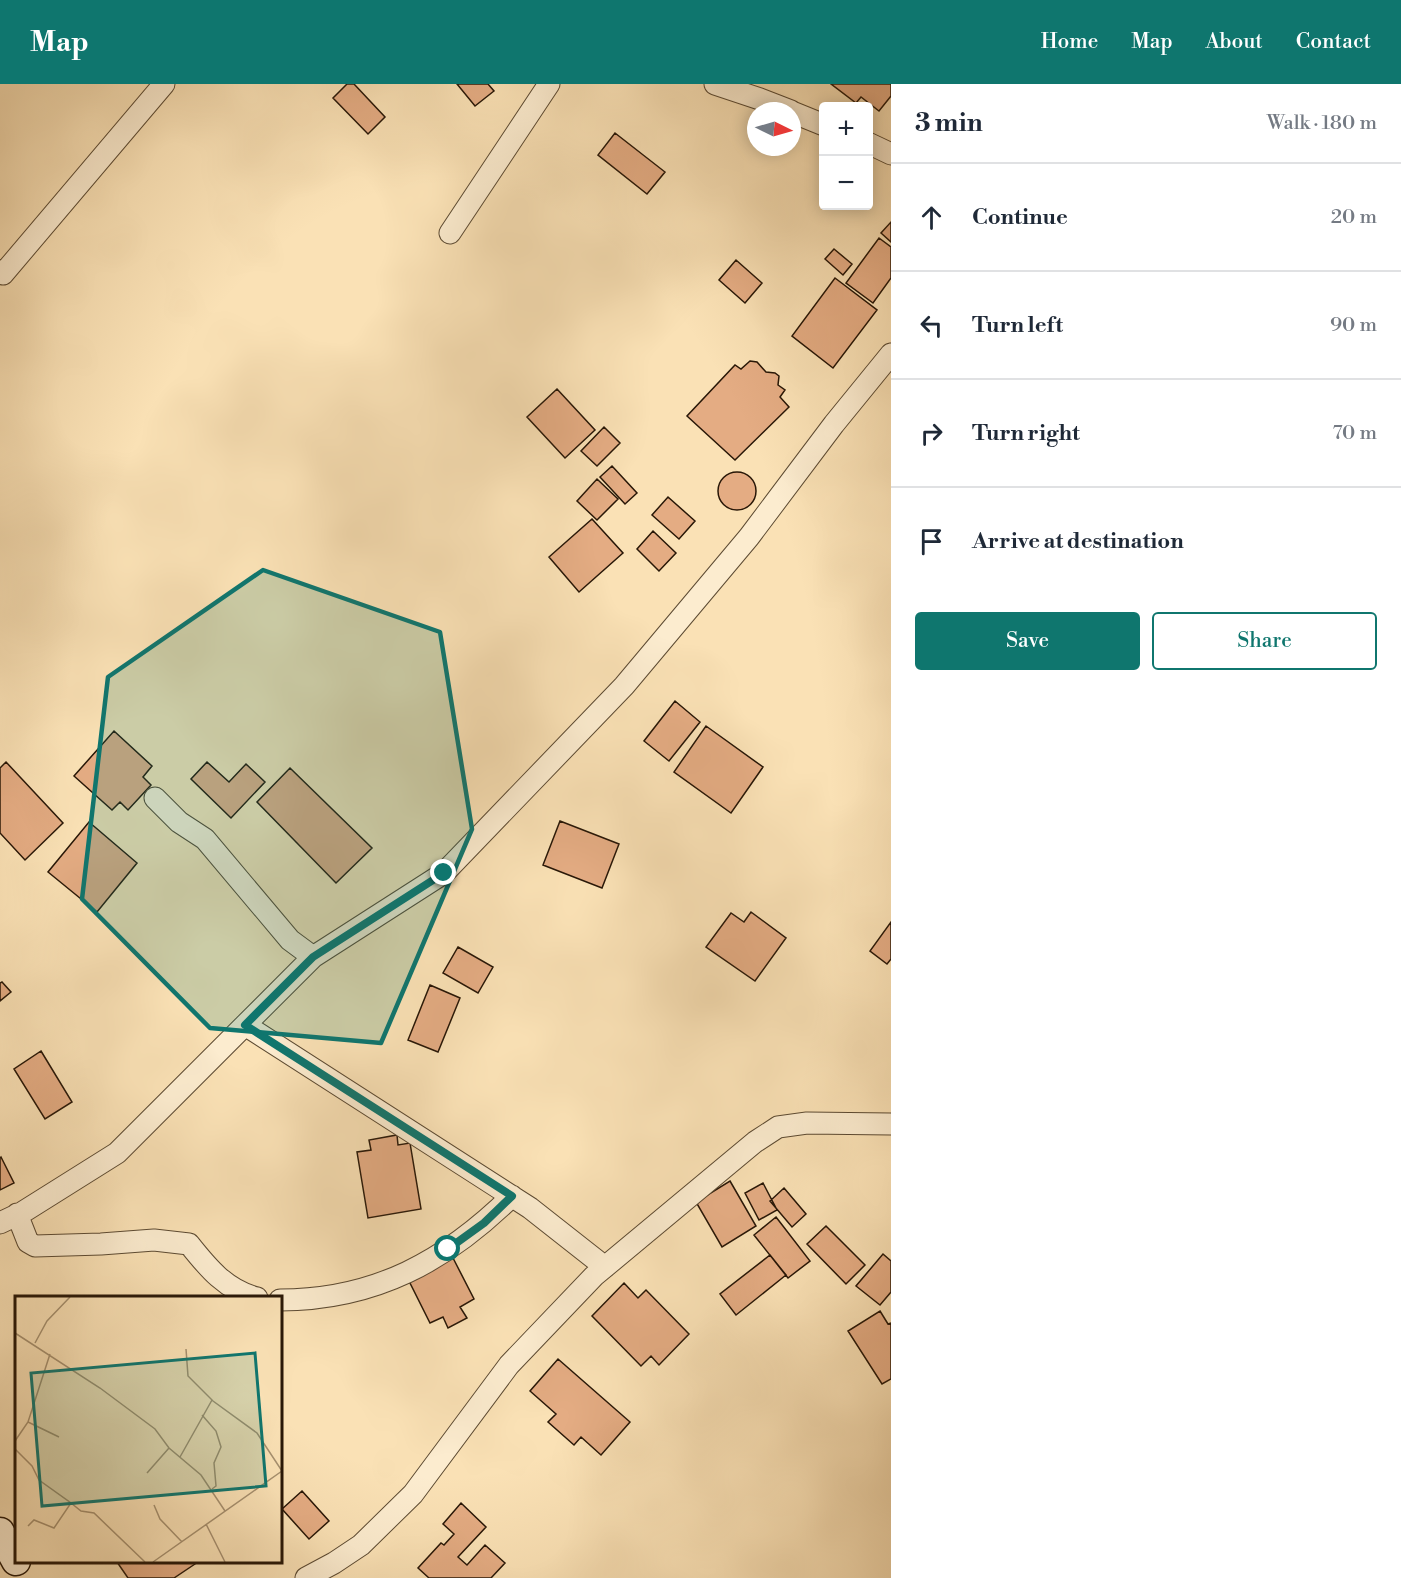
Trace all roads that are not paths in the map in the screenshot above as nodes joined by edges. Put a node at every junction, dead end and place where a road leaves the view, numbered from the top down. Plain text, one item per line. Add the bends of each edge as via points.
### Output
1 (164, 84) edge
2 (549, 84) edge
3 (715, 84) edge
4 (768, 102) edge
5 (801, 115) edge
6 (819, 122) edge
7 (873, 145) edge
8 (891, 154) edge
9 (450, 233) dead end
10 (1, 274) edge
11 (891, 354) edge
12 (155, 798) dead end
13 (313, 957) junction
14 (245, 1025) junction
15 (891, 1124) edge
16 (512, 1196) junction
17 (9, 1219) edge
18 (605, 1267) junction
19 (251, 1296) edge
20 (282, 1300) edge
21 (0, 1532) edge
22 (15, 1558) edge
23 (18, 1563) edge
24 (26, 1578) edge
25 (306, 1578) edge

1 - 10 street
2 - 9 street
3 - 4 street
5 - 6 street
7 - 8 street
11 - 13 street via 749,537 608,703 444,873
12 - 13 street via 178,822 205,839 290,940
13 - 14 street
14 - 16 street
14 - 17 street via 117,1153
15 - 18 street via 807,1123 778,1127
16 - 18 street
16 - 20 street via 484,1223 396,1278 347,1294
17 - 19 street via 35,1246 154,1240 189,1244 220,1279 235,1291
18 - 25 street via 508,1365 412,1494 361,1545
21 - 22 main road
23 - 24 main road

